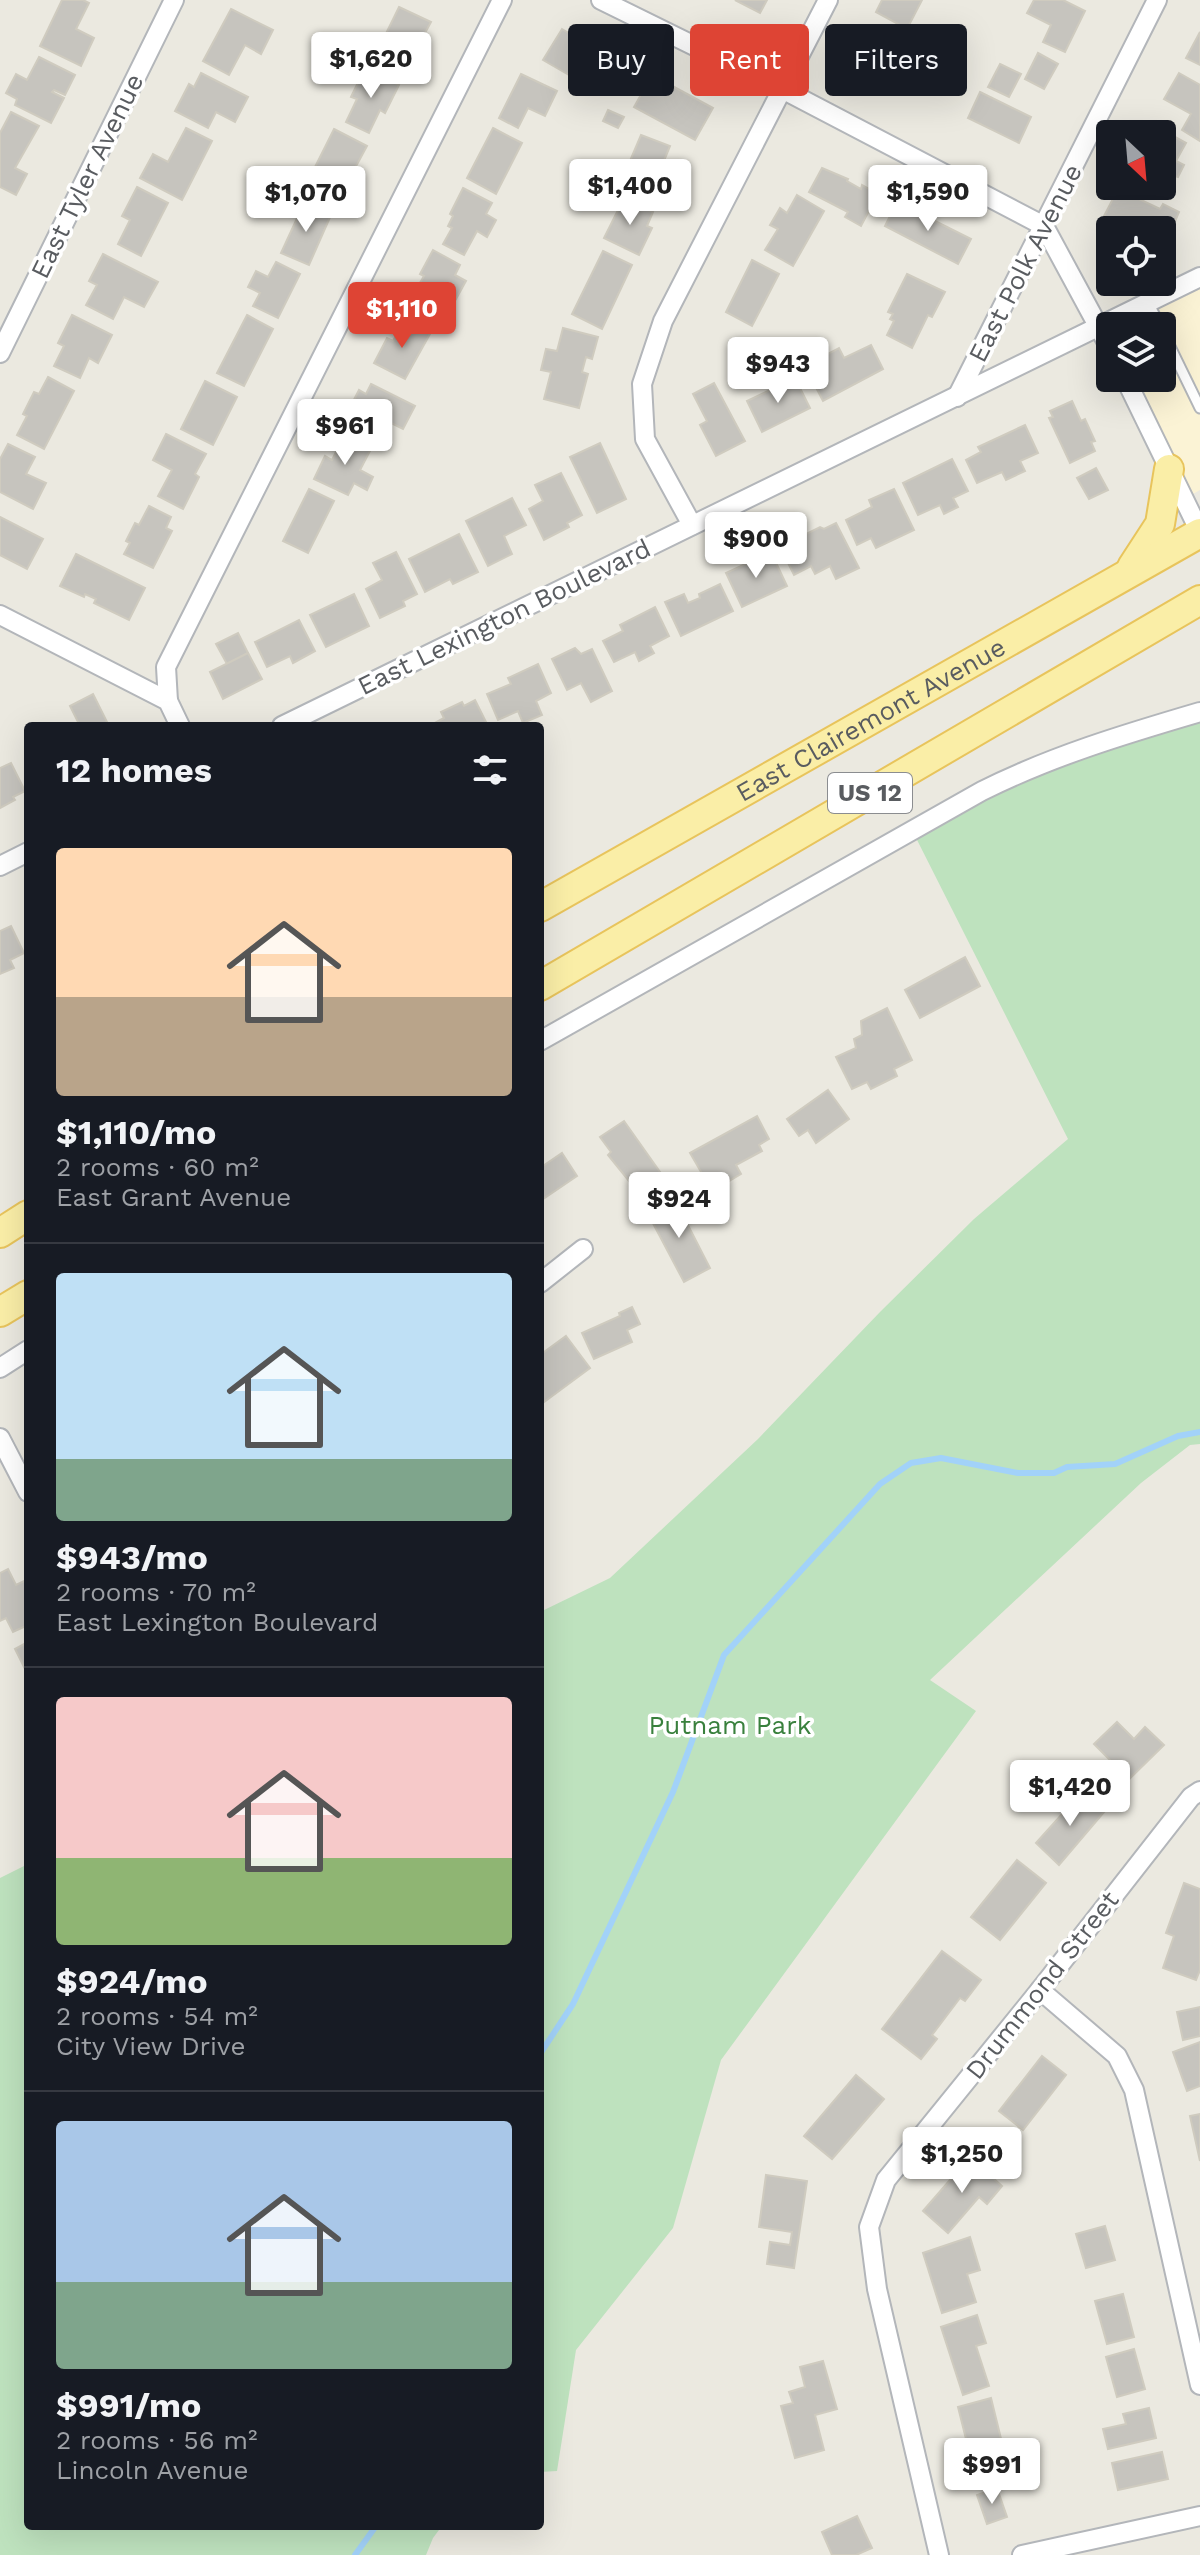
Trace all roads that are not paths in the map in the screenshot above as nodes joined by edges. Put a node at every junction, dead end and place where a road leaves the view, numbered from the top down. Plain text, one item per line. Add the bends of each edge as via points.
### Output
1 (174, 0) edge
2 (502, 0) edge
3 (601, 0) edge
4 (828, 0) edge
5 (1157, 0) edge
6 (809, 39) edge
7 (690, 44) edge
8 (781, 96) edge
9 (795, 96) edge
10 (1044, 226) junction
11 (1200, 277) edge
12 (1148, 302) junction
13 (1128, 312) edge
14 (1153, 312) edge
15 (1096, 321) edge
16 (1096, 328) edge
17 (0, 353) edge
18 (1176, 359) edge
19 (1132, 392) edge
20 (957, 397) junction
21 (1200, 408) edge
22 (1169, 469) junction
23 (692, 525) junction
24 (1200, 532) edge
25 (1126, 575) junction
26 (1200, 600) edge
27 (0, 615) edge
28 (168, 701) junction
29 (1200, 712) edge
30 (178, 722) edge
31 (290, 722) edge
32 (24, 854) edge
33 (0, 866) edge
34 (544, 905) edge
35 (544, 984) edge
36 (544, 1039) edge
37 (24, 1218) edge
38 (0, 1233) edge
39 (583, 1249) dead end
40 (544, 1280) edge
41 (24, 1297) edge
42 (0, 1312) edge
43 (24, 1353) edge
44 (0, 1368) edge
45 (0, 1438) edge
46 (24, 1484) edge
47 (1200, 1791) edge
48 (1040, 1990) junction
49 (1200, 2385) edge
50 (1200, 2516) edge
51 (1090, 2548) edge
52 (939, 2555) edge
53 (1022, 2555) edge

1 - 17 street, East Tyler Avenue
2 - 28 street via 166,667
3 - 7 street
4 - 6 street
5 - 10 street, East Polk Avenue
8 - 23 street via 663,321 642,384 645,439
9 - 10 street
10 - 15 street
10 - 20 street, East Polk Avenue
11 - 12 street, East Lexington Boulevard
12 - 13 street, East Lexington Boulevard
12 - 14 lane
16 - 20 street, East Lexington Boulevard
18 - 21 lane
19 - 22 street
20 - 23 street, East Lexington Boulevard
22 - 24 street
22 - 25 main road via 1160,524
23 - 31 street, East Lexington Boulevard
24 - 25 main road, East Clairemont Avenue / US 12
25 - 34 main road, East Clairemont Avenue / US 12
26 - 35 main road, US 12
27 - 28 street
28 - 30 street
29 - 36 street via 1011,776
32 - 33 street
37 - 38 main road
39 - 40 street
41 - 42 main road
43 - 44 street
45 - 46 street
47 - 48 street, Drummond Street
48 - 49 street via 1117,2056 1134,2090
48 - 52 street, Drummond Street via 886,2180 869,2227 877,2289
50 - 51 street
51 - 53 street

